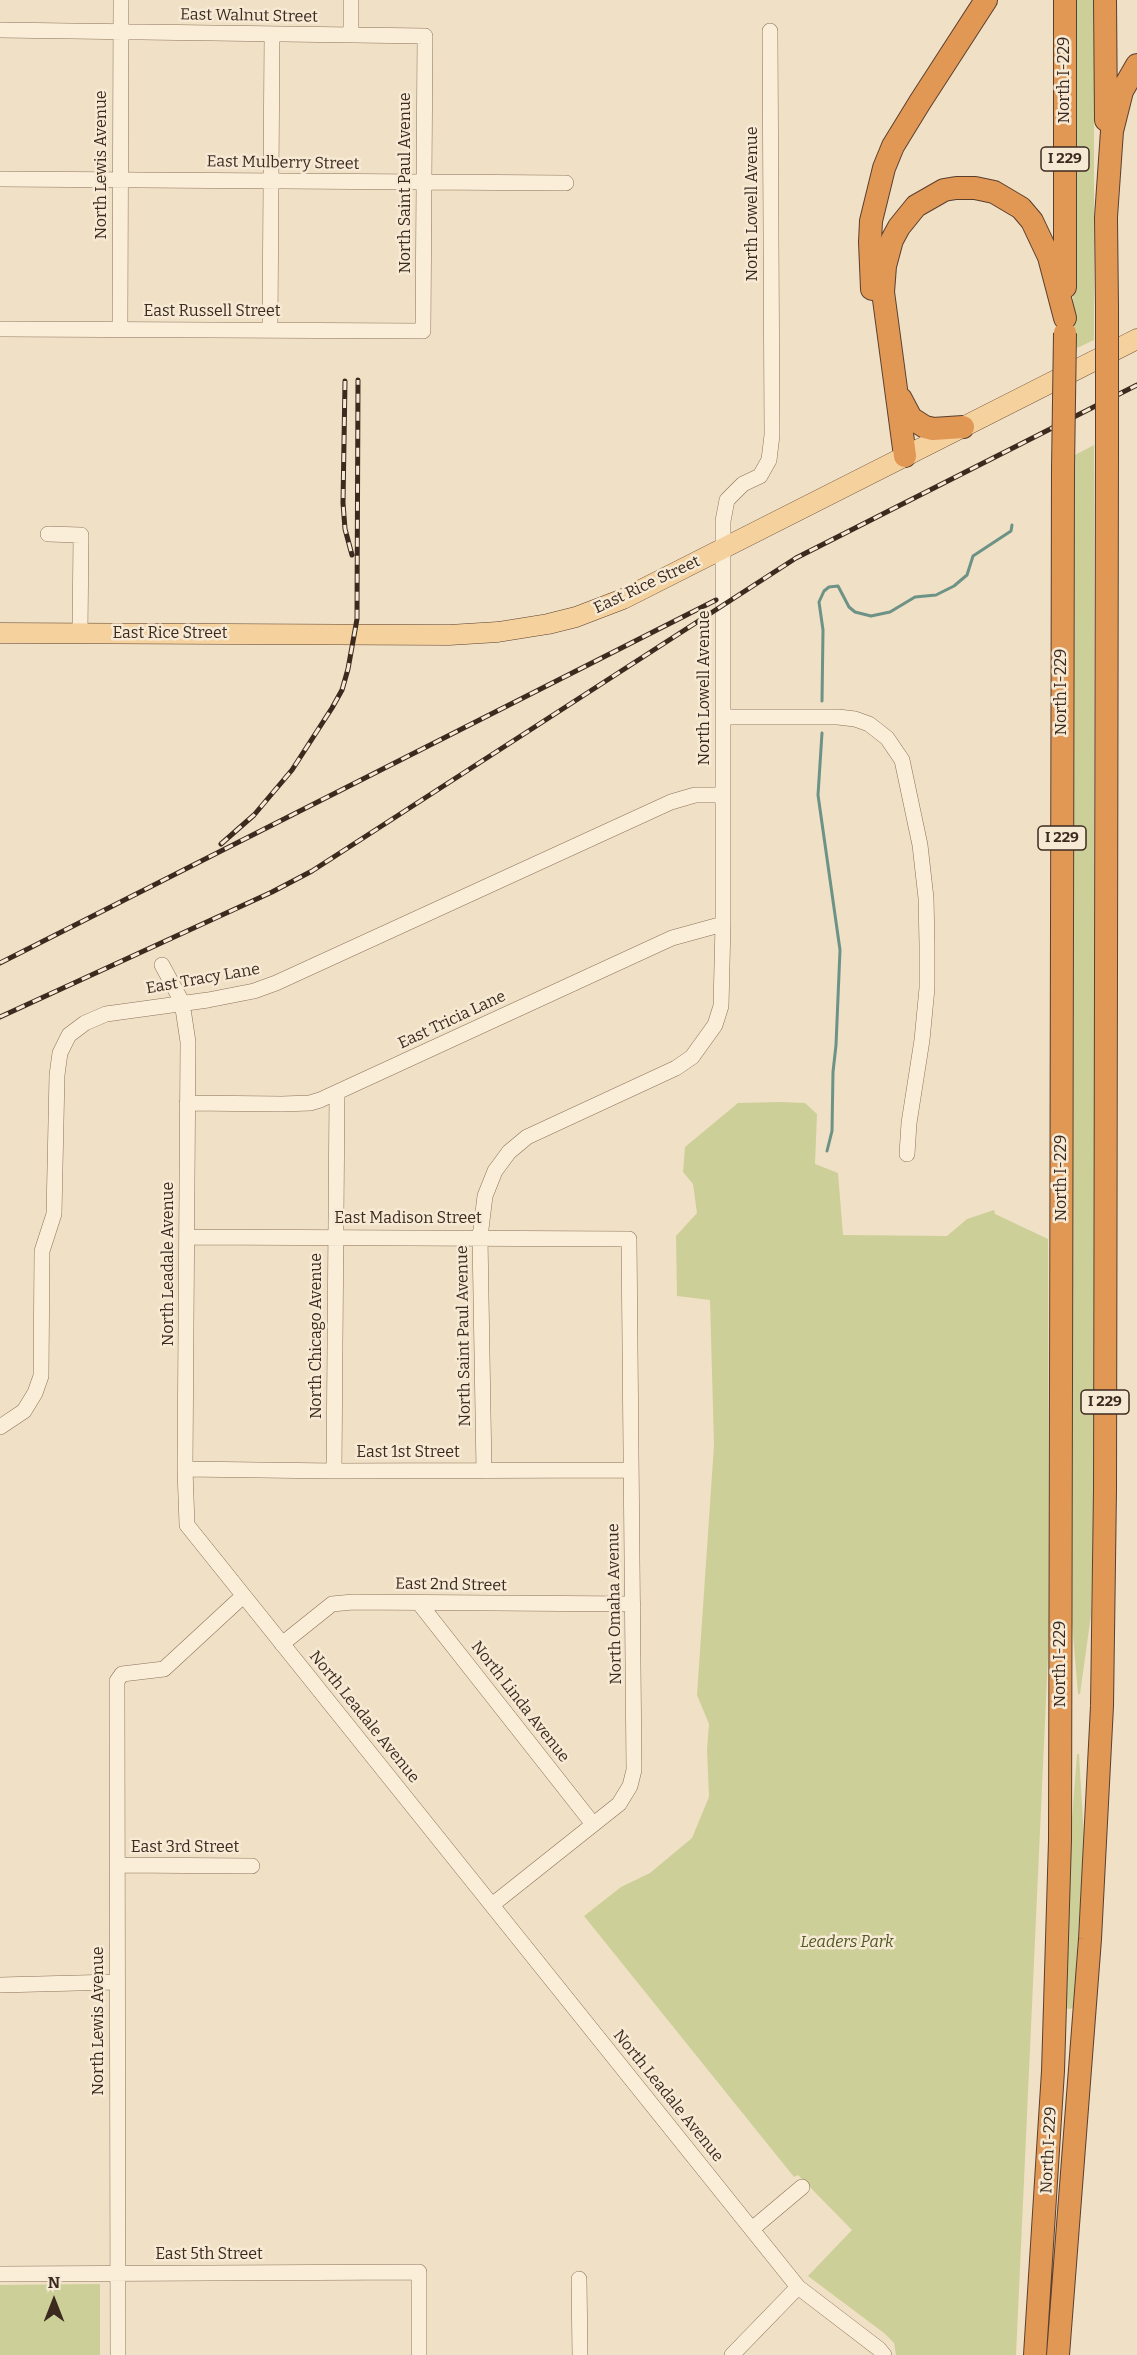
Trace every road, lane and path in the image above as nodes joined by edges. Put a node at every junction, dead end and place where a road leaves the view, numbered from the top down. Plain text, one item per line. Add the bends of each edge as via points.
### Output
1 (121, 0) edge
2 (351, 0) edge
3 (986, 0) edge
4 (1065, 0) edge
5 (1105, 0) edge
6 (0, 30) edge
7 (770, 31) dead end
8 (120, 32) junction
9 (272, 34) junction
10 (351, 35) junction
11 (425, 36) joint
12 (1137, 65) edge
13 (0, 178) edge
14 (120, 178) junction
15 (271, 182) junction
16 (424, 183) junction
17 (566, 183) dead end
18 (1106, 217) junction
19 (1065, 326) junction
20 (0, 329) edge
21 (120, 330) junction
22 (270, 330) junction
23 (423, 331) joint
24 (1137, 339) edge
25 (896, 387) junction
26 (963, 427) junction
27 (900, 459) junction
28 (48, 534) dead end
29 (723, 549) junction
30 (0, 633) edge
31 (80, 634) junction
32 (723, 717) junction
33 (723, 795) junction
34 (723, 924) junction
35 (162, 965) dead end
36 (182, 1002) junction
37 (337, 1093) junction
38 (187, 1103) junction
39 (907, 1154) dead end
40 (187, 1237) junction
41 (480, 1237) junction
42 (336, 1238) junction
43 (629, 1239) joint
44 (0, 1427) edge
45 (185, 1469) junction
46 (631, 1470) junction
47 (334, 1471) junction
48 (484, 1471) junction
49 (243, 1596) junction
50 (419, 1603) junction
51 (633, 1604) junction
52 (282, 1644) junction
53 (592, 1824) junction
54 (118, 1865) junction
55 (252, 1866) dead end
56 (492, 1905) junction
57 (116, 1982) junction
58 (0, 1985) edge
59 (802, 2187) dead end
60 (752, 2229) junction
61 (117, 2272) junction
62 (0, 2274) edge
63 (579, 2279) dead end
64 (798, 2287) junction
65 (118, 2355) edge
66 (419, 2355) edge
67 (580, 2355) edge
68 (732, 2355) edge
69 (884, 2355) edge
70 (1035, 2355) edge
71 (1058, 2355) edge

1 - 8 street, North Lewis Avenue
2 - 10 street
3 - 27 highway via 893,146 876,198 870,266 874,315
4 - 19 highway, North I-229 / I 229
5 - 18 highway, I 229
6 - 8 street, East Walnut Street
7 - 29 street, North Lowell Avenue via 772,435 769,460 760,476 743,484 727,500
8 - 9 street, East Walnut Street
8 - 14 street, North Lewis Avenue
9 - 10 street, East Walnut Street
9 - 15 street
10 - 11 street, East Walnut Street
11 - 16 street, North Saint Paul Avenue
12 - 18 highway via 1116,109
13 - 14 street, East Mulberry Street
14 - 15 street, East Mulberry Street
14 - 21 street, North Lewis Avenue
15 - 16 street, East Mulberry Street
15 - 22 street
16 - 17 street, East Mulberry Street
16 - 23 street, North Saint Paul Avenue
18 - 71 highway, North I-229 / I 229, bridge via 1102,1706 1090,1939
19 - 25 highway via 1049,257 1021,208 994,192 975,188 944,190 908,214 898,226 888,253 883,292
19 - 70 highway, North I-229 / I 229, bridge via 1060,1840 1053,2071
20 - 21 street, East Russell Street
21 - 22 street, East Russell Street
22 - 23 street, East Russell Street
24 - 26 main road, East Rice Street
25 - 26 highway via 917,423 933,429
25 - 27 highway
26 - 27 main road, East Rice Street
27 - 29 main road, East Rice Street
28 - 31 street via 81,535
29 - 31 main road, East Rice Street via 600,609 522,630 449,635
29 - 32 street, North Lowell Avenue
30 - 31 main road, East Rice Street
32 - 33 street, North Lowell Avenue
32 - 39 street via 855,719 887,738 902,760 920,844 927,944 927,988
33 - 34 street, North Lowell Avenue
33 - 36 street, East Tracy Lane via 695,795 671,802 276,983 254,991
34 - 37 street, East Tricia Lane via 672,938
34 - 41 street, North Lowell Avenue via 721,1006 705,1042 676,1068 518,1143 489,1184
35 - 36 street, North Leadale Avenue
36 - 38 street, North Leadale Avenue via 188,1042
36 - 44 street, East Tracy Lane via 106,1014 69,1035 60,1053 55,1204 42,1251 41,1376 24,1411
37 - 38 street, East Tricia Lane via 310,1103
37 - 42 street, North Chicago Avenue
38 - 40 street, North Leadale Avenue
40 - 42 street, East Madison Street
40 - 45 street, North Leadale Avenue
41 - 42 street, East Madison Street
41 - 43 street, East Madison Street
41 - 48 street, North Saint Paul Avenue
42 - 47 street, North Chicago Avenue
43 - 46 street, North Omaha Avenue
45 - 47 street, East 1st Street
45 - 49 street, North Leadale Avenue via 187,1525
46 - 48 street, East 1st Street
46 - 51 street, North Omaha Avenue
47 - 48 street, East 1st Street
49 - 52 street, North Leadale Avenue
49 - 54 street, North Lewis Avenue via 169,1666 122,1674 117,1687
50 - 51 street, East 2nd Street
50 - 52 street, East 2nd Street via 332,1604
50 - 53 street, North Linda Avenue
51 - 53 street, North Omaha Avenue via 634,1770 619,1804
52 - 56 street, North Leadale Avenue
53 - 56 street, North Omaha Avenue
54 - 55 street, East 3rd Street
54 - 57 street, North Lewis Avenue
56 - 60 street, North Leadale Avenue
57 - 58 street
57 - 61 street, North Lewis Avenue
59 - 60 street
60 - 64 street, North Leadale Avenue
61 - 62 street, East 5th Street
61 - 65 street, North Lewis Avenue
61 - 66 street, East 5th Street via 419,2272
63 - 67 street
64 - 68 street
64 - 69 street, North Leadale Avenue

